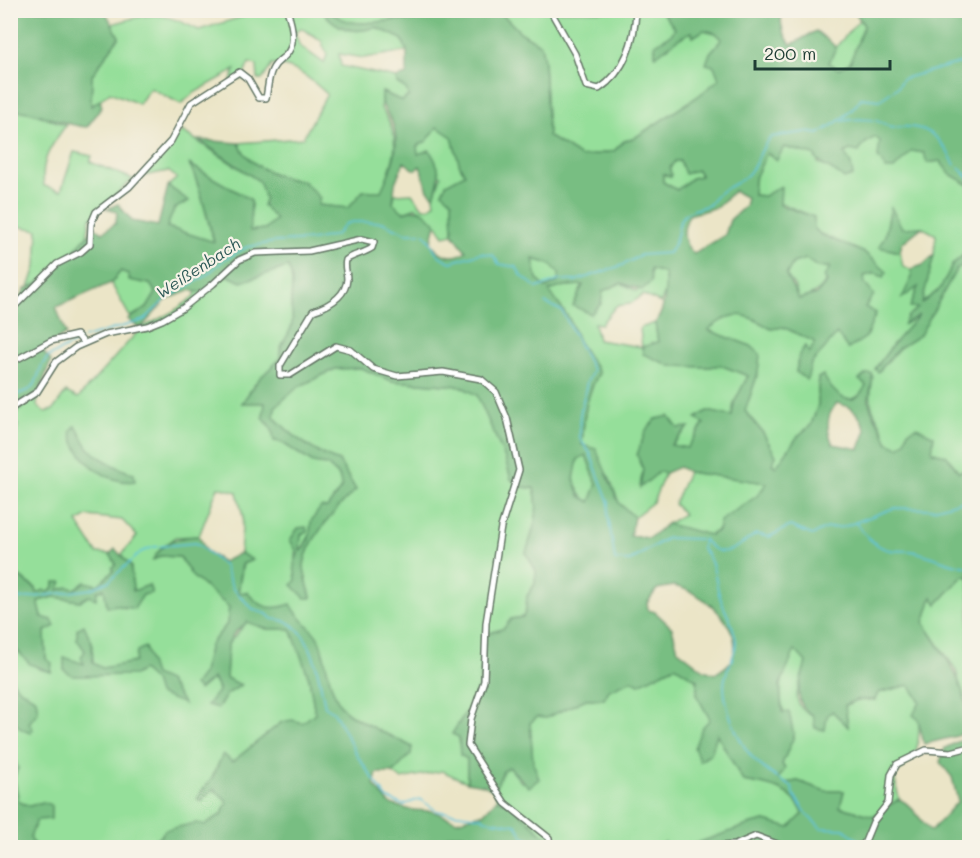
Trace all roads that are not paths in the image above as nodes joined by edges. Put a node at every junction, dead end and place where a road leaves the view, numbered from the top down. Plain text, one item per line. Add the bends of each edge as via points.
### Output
1 (287, 10) edge
2 (550, 10) edge
3 (636, 10) edge
4 (10, 312) edge
5 (82, 340) junction
6 (10, 363) edge
7 (10, 409) edge
8 (969, 747) edge
9 (550, 848) edge
10 (693, 848) edge
11 (788, 848) edge
12 (855, 848) edge

1 - 4 street via 292,45 270,73 266,98 259,98 239,72 191,103 171,141 129,187 96,212 90,244 57,264
2 - 3 street via 575,54 586,86 599,89 610,81 629,50
5 - 6 street via 51,340
5 - 7 street via 56,362 37,392
5 - 9 street via 162,320 183,308 238,260 255,253 309,251 362,239 374,242 365,253 346,260 347,280 340,295 328,306 313,311 280,366 280,375 290,375 336,346 351,350 373,369 397,376 443,372 481,379 496,392 507,418 519,470 501,527 486,623 484,681 471,718 468,745 505,803 549,838
8 - 12 street via 951,752 926,750 897,764 891,775 888,803 873,822 864,844
10 - 11 street via 735,845 756,836

